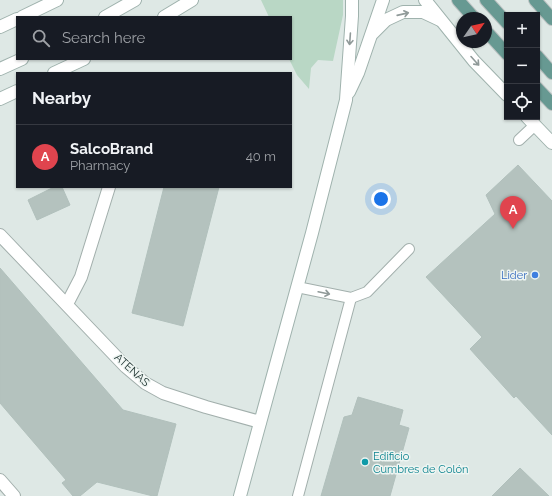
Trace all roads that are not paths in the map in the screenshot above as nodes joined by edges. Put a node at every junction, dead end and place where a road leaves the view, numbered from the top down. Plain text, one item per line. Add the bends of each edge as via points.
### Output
1 (57, 0) edge
2 (135, 0) edge
3 (192, 0) edge
4 (352, 0) edge
5 (383, 0) edge
6 (425, 0) edge
7 (458, 0) edge
8 (486, 0) edge
9 (535, 0) edge
10 (469, 12) edge
11 (24, 16) edge
12 (107, 16) edge
13 (166, 16) edge
14 (552, 19) edge
15 (16, 20) edge
16 (441, 20) junction
17 (504, 20) edge
18 (0, 28) edge
19 (371, 34) junction
20 (492, 38) edge
21 (504, 51) edge
22 (540, 59) edge
23 (20, 60) edge
24 (82, 60) edge
25 (0, 70) edge
26 (56, 72) edge
27 (552, 73) edge
28 (16, 91) edge
29 (540, 91) edge
30 (504, 92) edge
31 (0, 99) edge
32 (346, 100) junction
33 (552, 104) edge
34 (531, 121) edge
35 (520, 140) dead end
36 (552, 143) edge
37 (109, 188) edge
38 (0, 235) edge
39 (409, 249) dead end
40 (297, 287) junction
41 (351, 298) junction
42 (67, 304) junction
43 (260, 422) junction
44 (0, 480) edge
45 (14, 496) edge
46 (240, 496) edge
47 (298, 496) edge

1 - 11 main road
2 - 12 main road
3 - 13 main road
4 -> 32 main road
5 - 19 main road
6 - 16 main road
7 - 10 main road
8 - 17 main road
9 - 14 main road
15 - 18 main road
19 -> 16 main road via 386,20 403,12 423,12
16 -> 30 main road via 474,61
19 - 32 main road
20 - 21 main road
22 - 27 main road
23 - 25 main road
24 - 26 main road
28 - 31 main road
29 - 33 main road
32 - 40 main road
34 - 35 lane
34 - 36 main road
37 - 42 main road via 82,277
38 - 42 main road, ATENAS
39 - 41 lane via 367,292
40 -> 41 lane
40 - 43 main road
41 - 47 lane
42 - 43 main road, ATENAS via 126,367 145,383 163,393 206,408
43 - 46 main road
44 - 45 main road

